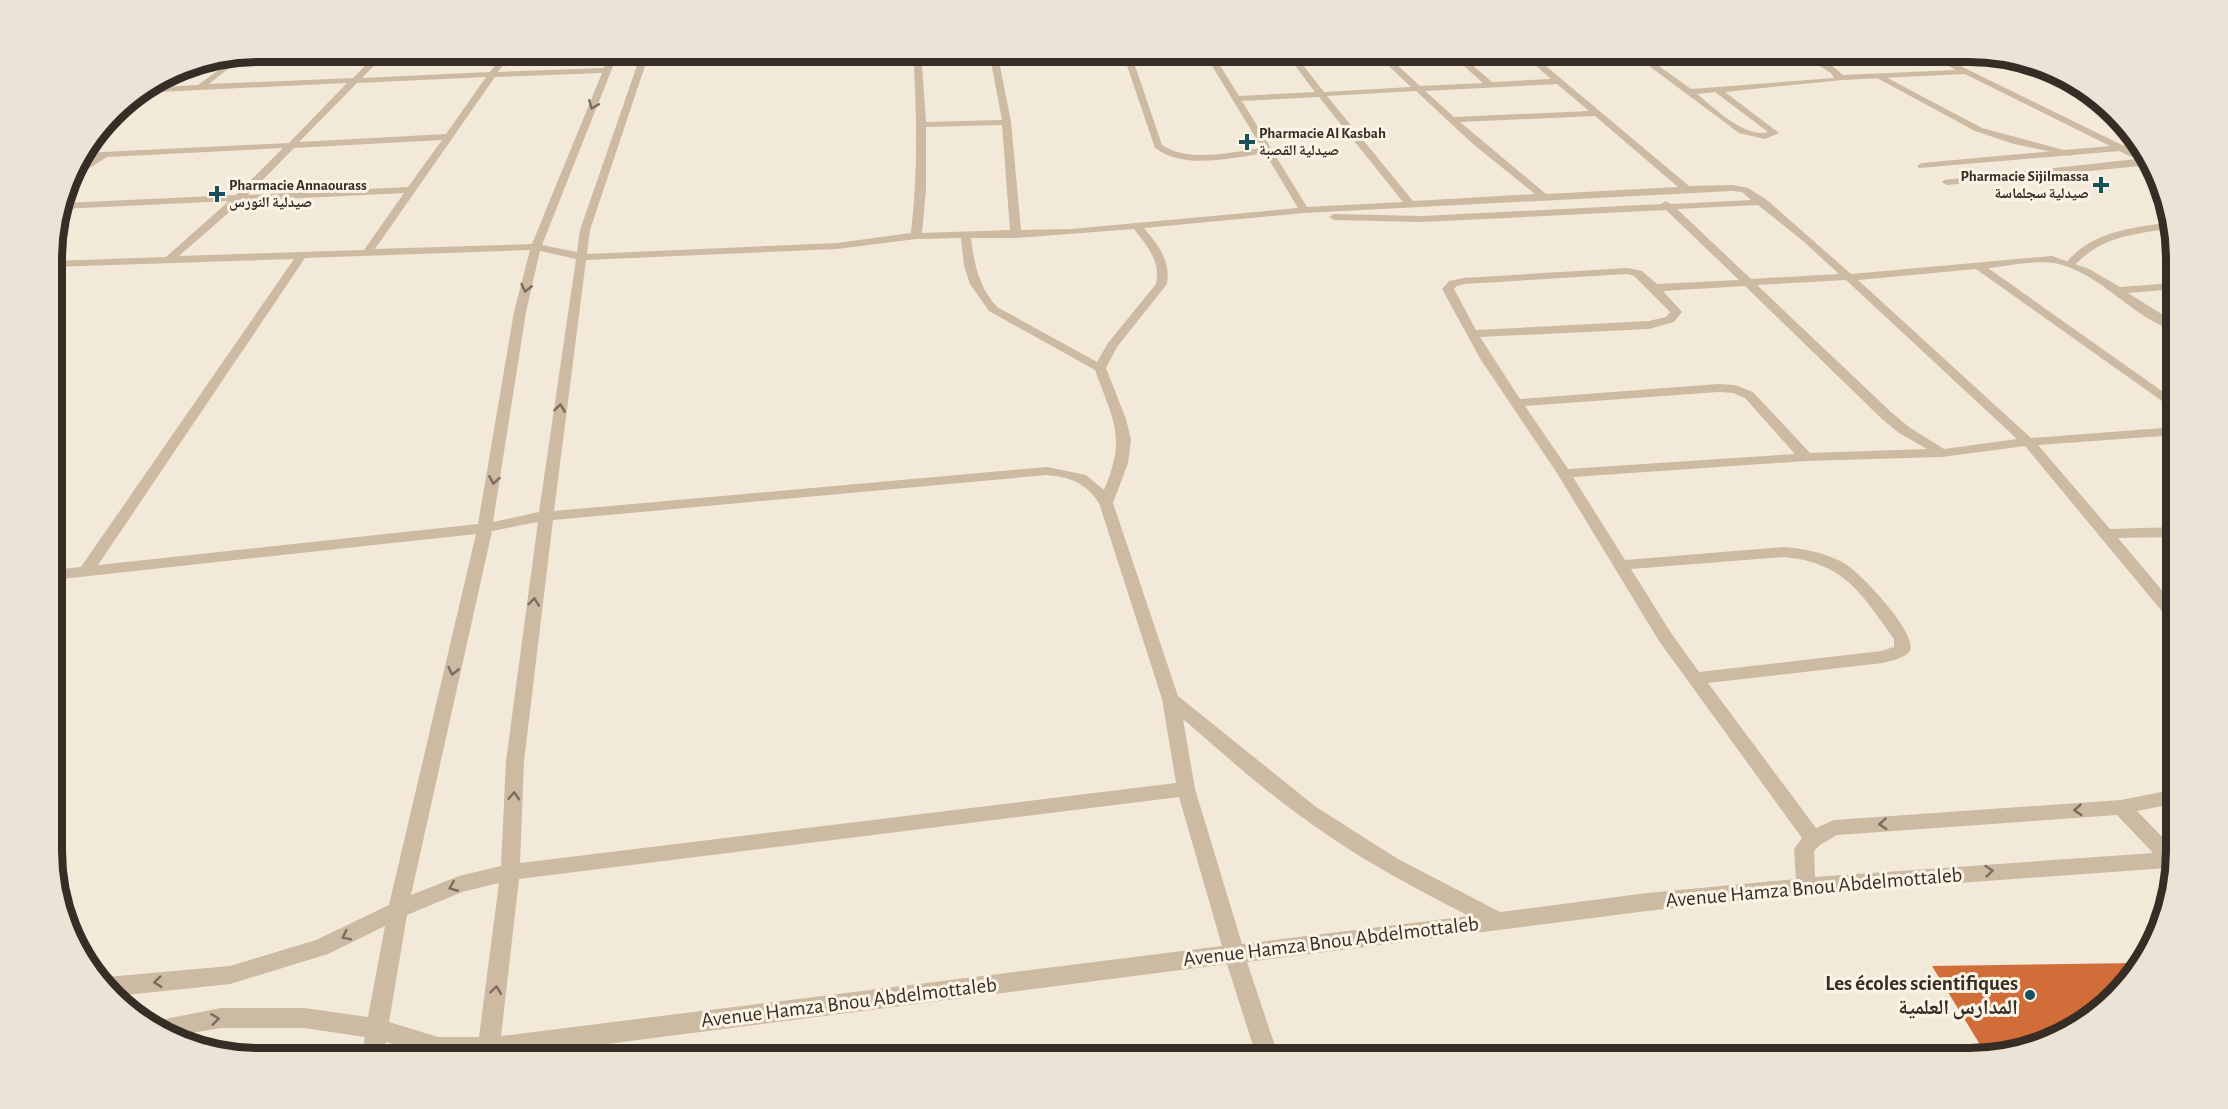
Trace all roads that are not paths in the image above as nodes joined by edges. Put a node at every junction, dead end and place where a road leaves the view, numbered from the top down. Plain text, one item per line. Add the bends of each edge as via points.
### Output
1 (374, 62) edge
2 (502, 62) edge
3 (610, 62) edge
4 (642, 62) edge
5 (918, 62) edge
6 (996, 62) edge
7 (1130, 62) edge
8 (1214, 62) edge
9 (1296, 62) edge
10 (1389, 62) edge
11 (1464, 62) edge
12 (1536, 62) edge
13 (1648, 62) edge
14 (1819, 62) edge
15 (1947, 62) edge
16 (232, 63) edge
17 (607, 70) junction
18 (1968, 72) junction
19 (493, 76) junction
20 (1880, 76) junction
21 (1839, 78) junction
22 (356, 81) junction
23 (1559, 81) junction
24 (1489, 84) junction
25 (200, 87) junction
26 (1420, 89) junction
27 (157, 90) edge
28 (1717, 90) junction
29 (1689, 92) junction
30 (1321, 95) junction
31 (1236, 99) junction
32 (1596, 112) junction
33 (1452, 120) junction
34 (1007, 122) junction
35 (922, 125) junction
36 (449, 137) junction
37 (292, 145) junction
38 (2120, 147) junction
39 (2131, 147) edge
40 (1269, 150) junction
41 (2070, 153) junction
42 (104, 155) junction
43 (2137, 155) edge
44 (91, 156) edge
45 (1996, 160) junction
46 (2141, 162) edge
47 (1922, 166) dead end
48 (84, 168) edge
49 (2021, 173) junction
50 (1947, 182) dead end
51 (1688, 189) junction
52 (412, 190) junction
53 (1650, 191) junction
54 (240, 197) junction
55 (1544, 197) junction
56 (1763, 202) junction
57 (1411, 205) junction
58 (69, 206) edge
59 (1670, 207) junction
60 (1304, 210) junction
61 (1277, 212) junction
62 (1137, 226) junction
63 (2164, 227) edge
64 (966, 235) junction
65 (1016, 235) junction
66 (916, 236) junction
67 (536, 247) junction
68 (367, 253) junction
69 (302, 255) junction
70 (583, 257) junction
71 (170, 259) junction
72 (62, 264) edge
73 (2070, 264) junction
74 (1980, 267) junction
75 (1849, 277) junction
76 (1748, 282) junction
77 (2166, 287) edge
78 (1654, 288) junction
79 (2118, 291) junction
80 (2166, 322) edge
81 (1472, 334) junction
82 (1100, 368) junction
83 (2166, 400) edge
84 (1516, 403) junction
85 (2166, 432) edge
86 (2028, 442) junction
87 (1942, 453) junction
88 (1806, 457) junction
89 (1564, 473) junction
90 (1106, 503) junction
91 (544, 516) junction
92 (485, 528) junction
93 (2166, 532) edge
94 (2105, 534) junction
95 (1622, 565) junction
96 (86, 571) junction
97 (62, 574) edge
98 (2166, 605) edge
99 (1696, 678) junction
100 (1171, 699) junction
101 (1186, 789) junction
102 (2166, 798) edge
103 (2121, 807) junction
104 (1814, 839) junction
105 (2166, 852) edge
106 (2166, 861) edge
107 (510, 872) junction
108 (1806, 886) junction
109 (398, 910) junction
110 (1497, 921) junction
111 (1235, 953) junction
112 (116, 986) edge
113 (171, 1027) edge
114 (378, 1029) junction
115 (1265, 1047) edge
116 (374, 1048) edge
117 (445, 1048) edge
118 (489, 1048) edge
119 (527, 1048) edge

1 - 22 street
2 - 19 street
3 - 17 street
4 - 70 street via 585,230
5 - 35 street
6 - 34 street
7 - 40 street via 1162,151 1194,157
8 - 31 street
9 - 30 street
10 - 26 street
11 - 24 street
12 - 23 street
13 - 29 street
14 - 21 street
15 - 18 street
16 - 25 street
17 - 19 street
17 -> 67 street
18 - 20 street
18 - 38 street
19 - 22 street
19 - 36 street
20 - 21 street
20 - 41 street via 1985,132
21 - 28 street via 1834,82
22 - 25 street
22 - 37 street
23 - 24 street
23 - 32 street
24 - 26 street
25 - 27 street
26 - 30 street
26 - 33 street
28 - 29 street
28 - 29 street via 1775,133 1767,137 1741,131
30 - 31 street
30 - 57 street
31 - 40 street
32 - 33 street
32 - 51 street
33 - 55 street
34 - 35 street
34 - 65 street
35 - 66 street
36 - 37 street
36 - 52 street
37 - 42 street
37 - 54 street
38 - 39 street
38 - 41 street
38 - 43 street
40 - 60 street
41 - 45 street
42 - 44 street
42 - 48 street
45 - 47 street
45 - 49 street
46 - 49 street
49 - 50 street
51 - 53 street
51 - 56 street via 1740,189
52 - 54 street
52 - 68 street
53 - 55 street
53 - 59 street
54 - 58 street
54 - 71 street
55 - 57 street
56 - 59 street
56 - 75 street
57 - 60 street
59 - 61 street via 1407,220
59 - 76 street
60 - 61 street
61 - 62 street
62 - 65 street
62 - 82 street via 1164,264 1165,274
63 - 73 street via 2091,243
64 - 65 street
64 - 66 street
64 - 82 street via 968,266 982,298 993,309
66 - 70 street via 837,246
67 - 68 street
67 - 70 street
67 -> 92 street via 520,312
68 - 69 street
69 - 71 street
69 - 96 street
91 -> 70 street
71 - 72 street
73 - 74 street via 2045,259
73 - 79 street
74 - 75 street
74 - 83 street
75 - 76 street
75 - 86 street
76 - 78 street
76 - 87 street via 1887,416
77 - 79 street
78 - 81 street via 1676,312 1670,320 1649,325
78 - 81 street via 1638,273 1620,271 1453,283 1448,288 1450,294
79 - 80 street
81 - 84 street
82 - 90 street via 1123,432 1124,447
84 - 88 street via 1735,389 1755,400
84 - 89 street
85 - 86 street
86 - 87 street
86 - 94 street
87 - 88 street
88 - 89 street
89 - 95 street
90 - 91 street via 1088,480 1047,471
90 - 100 street
91 - 92 street
107 -> 91 street via 515,761
92 - 96 street
92 -> 109 street
93 - 94 street
94 - 98 street
95 - 99 street via 1665,637
95 - 99 street via 1784,552 1814,555 1837,563 1846,571 1902,638 1902,650 1883,657
96 - 97 street
99 - 104 street
100 - 101 street
100 - 110 street via 1330,827 1430,887
101 - 107 street
101 - 111 street
102 - 103 street
103 -> 104 street via 1834,828
103 - 105 street
104 - 108 street via 1804,849
108 -> 106 street, Avenue Hamza Bnou Abdelmottaleb
107 -> 109 street via 459,884
118 -> 107 street
108 - 110 street, Avenue Hamza Bnou Abdelmottaleb
109 -> 112 street via 321,948 230,975
109 - 114 street
110 - 111 street, Avenue Hamza Bnou Abdelmottaleb
111 - 115 street
111 - 119 street, Avenue Hamza Bnou Abdelmottaleb
113 -> 114 street, Avenue Hamza Bnou Abdelmottaleb via 221,1018 304,1017
114 - 116 street
114 - 117 street, Avenue Hamza Bnou Abdelmottaleb

